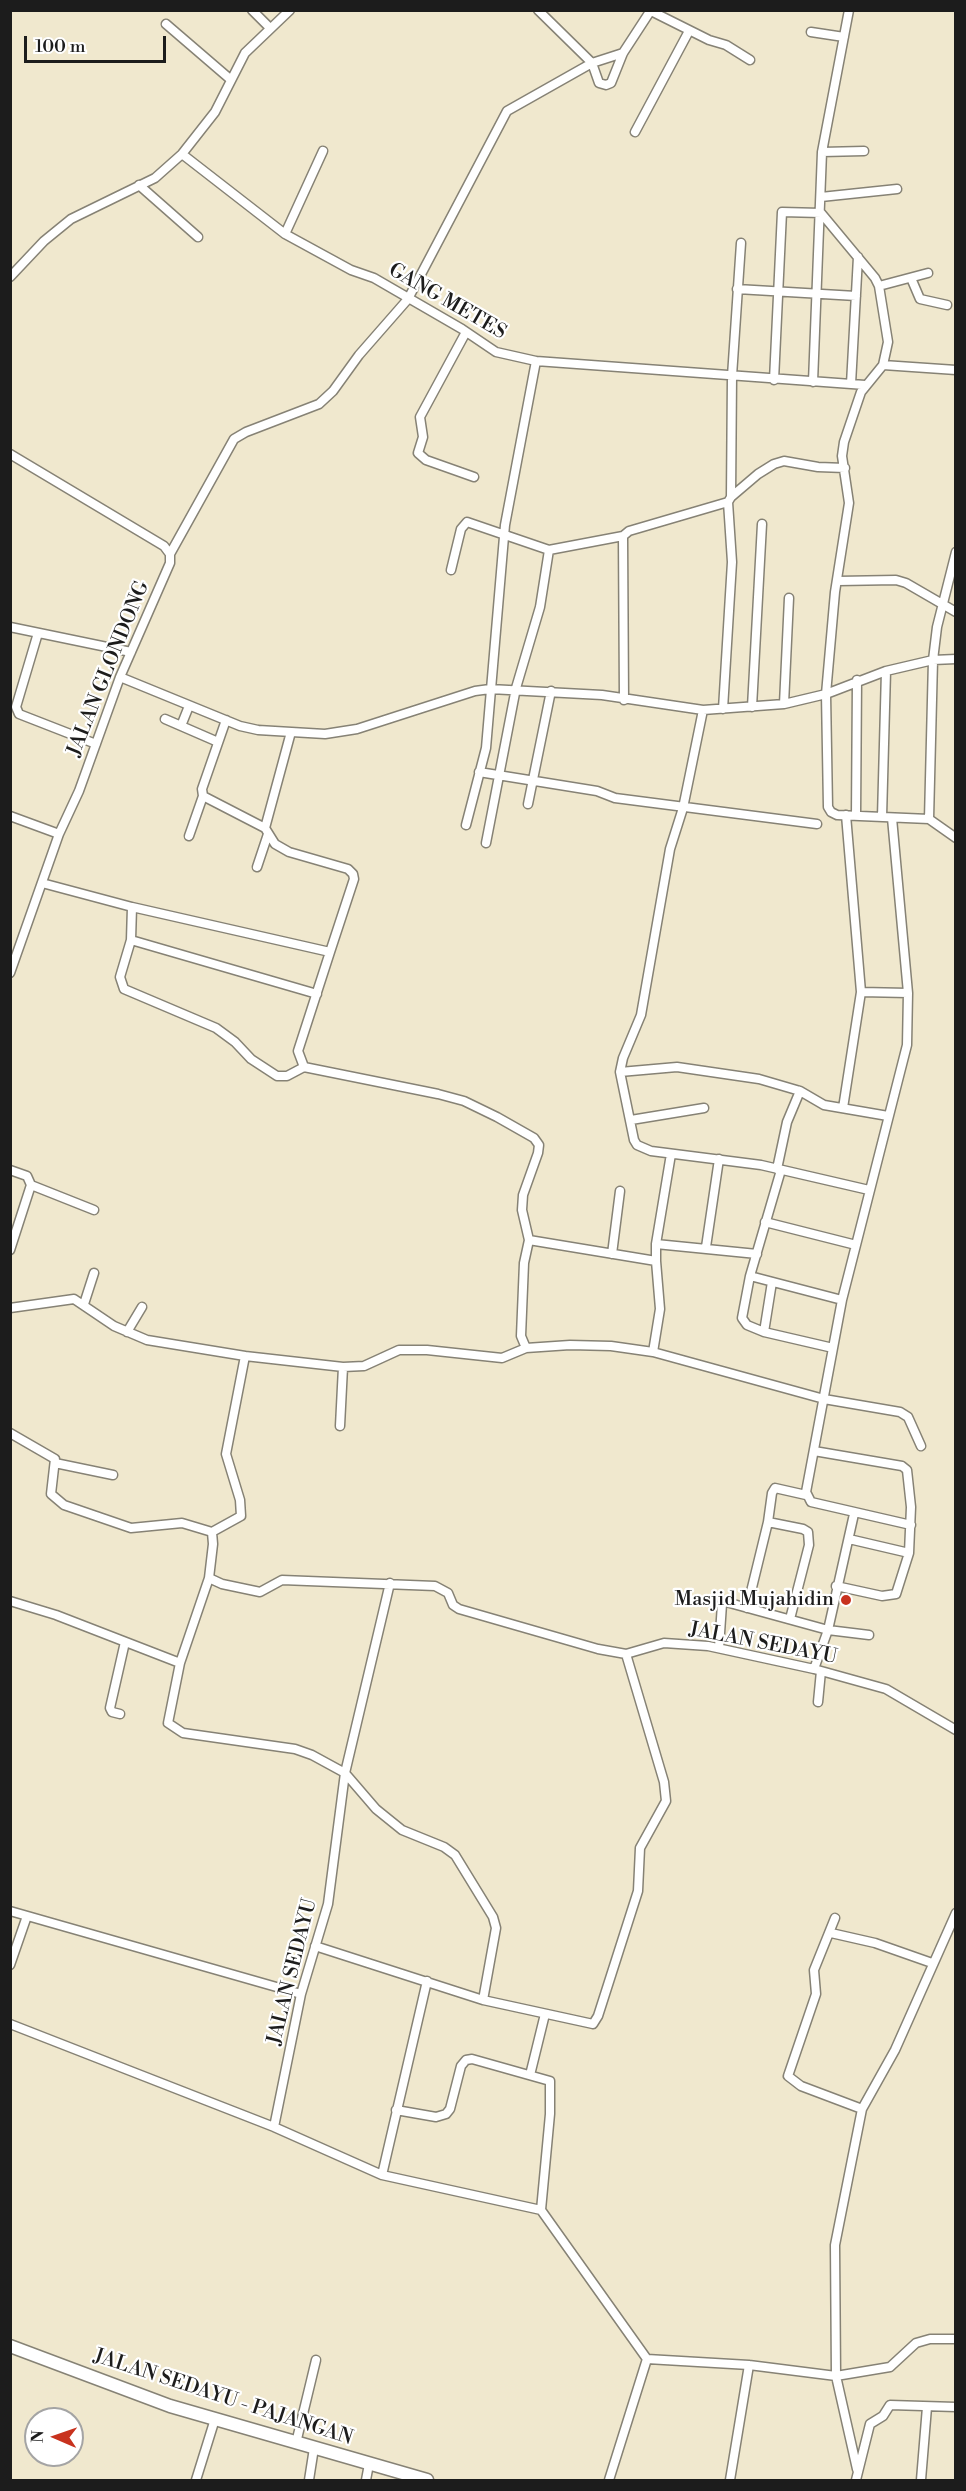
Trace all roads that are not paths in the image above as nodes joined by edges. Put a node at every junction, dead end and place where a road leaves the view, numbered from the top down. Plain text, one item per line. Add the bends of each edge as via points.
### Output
1 (252, 10) edge
2 (290, 10) edge
3 (537, 10) edge
4 (849, 10) edge
5 (650, 11) edge
6 (166, 24) dead end
7 (270, 28) junction
8 (688, 31) junction
9 (812, 32) dead end
10 (844, 37) junction
11 (623, 53) junction
12 (750, 60) dead end
13 (592, 63) junction
14 (230, 79) junction
15 (635, 132) dead end
16 (323, 151) dead end
17 (864, 151) dead end
18 (822, 153) junction
19 (182, 154) junction
20 (139, 185) junction
21 (897, 189) dead end
22 (821, 197) junction
23 (821, 213) junction
24 (285, 234) junction
25 (198, 237) dead end
26 (741, 243) dead end
27 (858, 257) junction
28 (928, 273) dead end
29 (10, 277) edge
30 (911, 278) junction
31 (879, 286) junction
32 (737, 289) junction
33 (779, 292) junction
34 (818, 294) junction
35 (856, 296) junction
36 (408, 299) junction
37 (947, 305) dead end
38 (466, 332) junction
39 (536, 361) junction
40 (883, 365) junction
41 (956, 370) edge
42 (732, 376) junction
43 (774, 380) junction
44 (813, 382) junction
45 (851, 384) junction
46 (866, 385) junction
47 (10, 454) edge
48 (844, 468) junction
49 (474, 477) dead end
50 (729, 500) junction
51 (762, 524) dead end
52 (504, 533) junction
53 (623, 536) junction
54 (549, 550) junction
55 (956, 552) edge
56 (170, 554) junction
57 (451, 570) dead end
58 (838, 581) junction
59 (789, 598) dead end
60 (942, 605) junction
61 (956, 612) edge
62 (10, 627) edge
63 (38, 633) junction
64 (131, 652) junction
65 (956, 659) edge
66 (933, 660) junction
67 (886, 670) junction
68 (120, 677) junction
69 (857, 680) junction
70 (490, 688) junction
71 (516, 688) junction
72 (551, 692) junction
73 (826, 694) junction
74 (624, 700) junction
75 (14, 704) edge
76 (784, 704) junction
77 (189, 706) junction
78 (752, 707) junction
79 (723, 709) junction
80 (703, 710) junction
81 (165, 719) dead end
82 (226, 720) junction
83 (181, 726) junction
84 (291, 732) junction
85 (218, 742) junction
86 (96, 744) junction
87 (479, 772) junction
88 (499, 776) junction
89 (533, 780) junction
90 (203, 796) junction
91 (528, 804) dead end
92 (683, 808) junction
93 (851, 815) junction
94 (10, 816) edge
95 (882, 817) junction
96 (892, 818) junction
97 (929, 819) junction
98 (466, 825) dead end
99 (817, 825) dead end
100 (267, 831) junction
101 (59, 834) junction
102 (189, 836) dead end
103 (956, 838) edge
104 (486, 843) dead end
105 (257, 867) dead end
106 (42, 883) junction
107 (132, 907) junction
108 (131, 940) junction
109 (330, 952) junction
110 (10, 974) edge
111 (861, 992) junction
112 (908, 993) junction
113 (317, 994) junction
114 (304, 1067) junction
115 (620, 1072) junction
116 (800, 1091) junction
117 (704, 1108) dead end
118 (843, 1108) junction
119 (888, 1116) junction
120 (631, 1119) junction
121 (671, 1154) junction
122 (719, 1159) junction
123 (10, 1170) edge
124 (779, 1170) junction
125 (31, 1185) junction
126 (869, 1190) junction
127 (620, 1191) dead end
128 (94, 1210) dead end
129 (765, 1222) junction
130 (529, 1240) junction
131 (656, 1244) junction
132 (856, 1245) junction
133 (706, 1247) junction
134 (10, 1250) edge
135 (612, 1254) junction
136 (757, 1254) junction
137 (656, 1261) junction
138 (94, 1273) dead end
139 (750, 1276) junction
140 (772, 1282) junction
141 (842, 1300) junction
142 (84, 1304) junction
143 (142, 1307) dead end
144 (10, 1308) edge
145 (127, 1332) junction
146 (764, 1332) junction
147 (526, 1348) junction
148 (833, 1348) junction
149 (653, 1352) junction
150 (245, 1356) junction
151 (344, 1367) junction
152 (824, 1399) junction
153 (340, 1426) dead end
154 (10, 1433) edge
155 (921, 1446) dead end
156 (814, 1451) junction
157 (55, 1463) junction
158 (113, 1475) dead end
159 (806, 1495) junction
160 (854, 1514) junction
161 (768, 1522) junction
162 (911, 1526) junction
163 (212, 1532) junction
164 (849, 1539) junction
165 (909, 1553) junction
166 (209, 1578) junction
167 (390, 1584) junction
168 (836, 1586) junction
169 (10, 1601) edge
170 (747, 1608) junction
171 (790, 1620) junction
172 (828, 1630) junction
173 (868, 1635) dead end
174 (125, 1642) junction
175 (719, 1648) junction
176 (626, 1654) junction
177 (180, 1663) junction
178 (817, 1670) junction
179 (818, 1702) dead end
180 (120, 1714) dead end
181 (956, 1730) edge
182 (345, 1773) junction
183 (10, 1911) edge
184 (956, 1913) edge
185 (27, 1916) junction
186 (835, 1918) dead end
187 (831, 1933) junction
188 (315, 1946) junction
189 (932, 1964) junction
190 (10, 1965) edge
191 (428, 1981) junction
192 (301, 1994) junction
193 (483, 2000) junction
194 (545, 2014) junction
195 (10, 2024) edge
196 (530, 2075) junction
197 (862, 2109) junction
198 (396, 2110) junction
199 (274, 2127) junction
200 (382, 2175) junction
201 (541, 2210) junction
202 (956, 2339) edge
203 (10, 2346) edge
204 (647, 2359) junction
205 (316, 2360) dead end
206 (749, 2365) junction
207 (836, 2376) junction
208 (927, 2406) junction
209 (956, 2407) edge
210 (214, 2419) junction
211 (296, 2443) junction
212 (314, 2448) junction
213 (369, 2464) junction
214 (857, 2469) junction
215 (196, 2481) edge
216 (309, 2481) edge
217 (366, 2481) edge
218 (427, 2481) edge
219 (609, 2481) edge
220 (730, 2481) edge
221 (856, 2481) edge
222 (921, 2481) edge

1 - 7 street
2 - 7 street
3 - 13 street
4 - 10 street
5 - 8 street
5 - 11 street
6 - 14 street
7 - 14 street via 246,53
8 - 12 street via 726,45
8 - 15 street
9 - 10 street
10 - 18 street
11 - 13 street, JALAN GLONDONG
11 - 13 street via 611,83 606,85 599,82
13 - 36 street, JALAN GLONDONG via 505,114
14 - 19 street via 215,112
16 - 24 street
17 - 18 street
18 - 22 street
19 - 20 street via 155,178
19 - 24 street, GANG METES
20 - 25 street
20 - 29 street via 71,219
21 - 22 street
22 - 23 street
23 - 27 street
23 - 33 street via 782,212
23 - 34 street
24 - 36 street, GANG METES
26 - 32 street
27 - 31 street
27 - 35 street
28 - 30 street
30 - 31 street
30 - 37 street via 920,299
31 - 40 street via 888,342
32 - 33 street
32 - 42 street
33 - 34 street
33 - 43 street
34 - 35 street
34 - 44 street
35 - 45 street
36 - 38 street, GANG METES
36 - 56 street, JALAN GLONDONG via 319,404 234,439
38 - 39 street, GANG METES via 496,352
38 - 49 street via 420,417 423,437 417,453
39 - 42 street, GANG METES
39 - 52 street
40 - 41 street
40 - 46 street
42 - 43 street, GANG METES
42 - 50 street
43 - 44 street, GANG METES
44 - 45 street, GANG METES
45 - 46 street, GANG METES
46 - 48 street via 847,428
47 - 56 street via 164,546
48 - 50 street via 784,461 758,474
48 - 58 street via 849,503
50 - 53 street
50 - 79 street via 732,542
51 - 78 street
52 - 54 street
52 - 57 street via 464,523
52 - 70 street
53 - 54 street
53 - 74 street
54 - 71 street via 540,608
55 - 60 street
56 - 64 street, JALAN GLONDONG via 170,563
58 - 60 street via 896,580
58 - 73 street
59 - 76 street
60 - 61 street
60 - 66 street
62 - 63 street
63 - 64 street
63 - 75 street
64 - 68 street, JALAN GLONDONG
65 - 66 street
66 - 67 street
66 - 97 street
67 - 69 street
67 - 95 street
68 - 77 street
68 - 86 street, JALAN GLONDONG
69 - 73 street
69 - 93 street
70 - 71 street
70 - 84 street via 357,729 325,734
70 - 87 street via 486,748
71 - 72 street
71 - 88 street
72 - 74 street
72 - 89 street
73 - 76 street
73 - 93 street via 828,807 833,814
74 - 80 street
75 - 86 street via 19,714
76 - 78 street
77 - 82 street
77 - 83 street
78 - 79 street
79 - 80 street
80 - 92 street
81 - 83 street
82 - 84 street via 258,730
82 - 85 street
83 - 85 street
84 - 100 street
85 - 90 street
86 - 101 street, JALAN GLONDONG
87 - 88 street
87 - 98 street
88 - 89 street
88 - 104 street
89 - 91 street
89 - 92 street
90 - 100 street
90 - 102 street
92 - 99 street
92 - 115 street via 670,849 643,1005
93 - 95 street
93 - 111 street
94 - 101 street
95 - 96 street
96 - 97 street
96 - 112 street
97 - 103 street
100 - 105 street
100 - 109 street via 275,844 289,852 348,869 353,874
101 - 106 street, JALAN GLONDONG
106 - 107 street
106 - 110 street, JALAN GLONDONG
107 - 108 street
107 - 109 street
108 - 113 street
108 - 114 street via 120,977 124,989 216,1028 277,1076 287,1076
109 - 113 street
111 - 112 street
111 - 118 street
112 - 119 street via 907,1045
113 - 114 street via 298,1051
114 - 130 street via 464,1101 534,1138 539,1145 538,1153 523,1195 522,1210
115 - 116 street via 677,1067 759,1079
115 - 120 street
116 - 118 street via 824,1105
116 - 124 street via 786,1122
117 - 120 street
118 - 119 street
119 - 126 street
120 - 121 street via 637,1145
121 - 122 street
121 - 131 street
122 - 124 street
122 - 133 street
123 - 125 street via 27,1176
124 - 126 street
124 - 129 street
125 - 128 street
125 - 134 street
126 - 132 street
127 - 135 street
129 - 132 street
129 - 136 street
130 - 135 street
130 - 147 street via 520,1336
131 - 133 street
131 - 137 street
132 - 141 street
133 - 136 street
135 - 137 street
136 - 139 street
137 - 149 street via 660,1310
138 - 142 street
139 - 140 street
139 - 146 street via 742,1318 747,1325
140 - 141 street
140 - 146 street
141 - 148 street
142 - 144 street via 64,1298
142 - 145 street
143 - 145 street
145 - 150 street via 147,1340
146 - 148 street
147 - 149 street via 580,1345
147 - 151 street via 502,1358 399,1350 364,1366
148 - 152 street
149 - 152 street
150 - 151 street
150 - 163 street via 226,1454 241,1516
151 - 153 street
152 - 155 street via 904,1414
152 - 156 street
154 - 157 street via 52,1455
156 - 159 street
156 - 162 street via 906,1467
157 - 158 street
157 - 163 street via 51,1494 64,1505 131,1528 182,1523
159 - 160 street via 811,1502
159 - 161 street via 775,1488
160 - 162 street
160 - 164 street
161 - 170 street
161 - 171 street via 803,1529 809,1537
162 - 165 street
163 - 166 street
164 - 165 street
164 - 168 street
165 - 168 street via 896,1594 882,1596
166 - 167 street, JALAN SEDAYU via 260,1592 282,1580
166 - 177 street
167 - 176 street, JALAN SEDAYU via 435,1586 449,1595 459,1609
167 - 182 street, JALAN SEDAYU
168 - 172 street
169 - 174 street
170 - 171 street
170 - 175 street via 723,1604
171 - 172 street
172 - 173 street
172 - 178 street
174 - 177 street
174 - 180 street via 110,1708
175 - 176 street, JALAN SEDAYU via 664,1643
175 - 178 street, JALAN SEDAYU
176 - 194 street via 664,1782 666,1801 640,1848 638,1891 595,2021 589,2025
177 - 182 street via 168,1715 171,1727 183,1733 295,1749
178 - 179 street
178 - 181 street, JALAN SEDAYU via 886,1689
182 - 188 street, JALAN SEDAYU via 328,1904
182 - 193 street via 376,1809 402,1830 455,1855 493,1917 496,1936
183 - 185 street
184 - 189 street
185 - 190 street
185 - 192 street
186 - 187 street
187 - 189 street via 875,1943
187 - 197 street via 814,1970 816,1995 788,2076 801,2086
188 - 191 street
188 - 192 street, JALAN SEDAYU
189 - 197 street via 895,2049
191 - 193 street
191 - 198 street
192 - 199 street, JALAN SEDAYU
193 - 194 street
194 - 196 street
195 - 199 street
196 - 198 street via 466,2060 446,2114 435,2117
196 - 201 street via 546,2079 552,2086
197 - 207 street via 835,2245
198 - 200 street
199 - 200 street
200 - 201 street
201 - 204 street
202 - 207 street via 915,2343 890,2367
203 - 210 main road, JALAN SEDAYU - PAJANGAN
204 - 206 street
204 - 219 street
205 - 211 street
206 - 207 street
206 - 220 street
207 - 214 street
208 - 209 street
208 - 214 street via 890,2405 883,2416 870,2424
208 - 222 street
210 - 211 main road, JALAN SEDAYU - PAJANGAN
210 - 215 street
211 - 212 main road, JALAN SEDAYU - PAJANGAN
212 - 213 main road, JALAN SEDAYU - PAJANGAN
212 - 216 street
213 - 217 street
213 - 218 main road, JALAN SEDAYU - PAJANGAN
214 - 221 street

